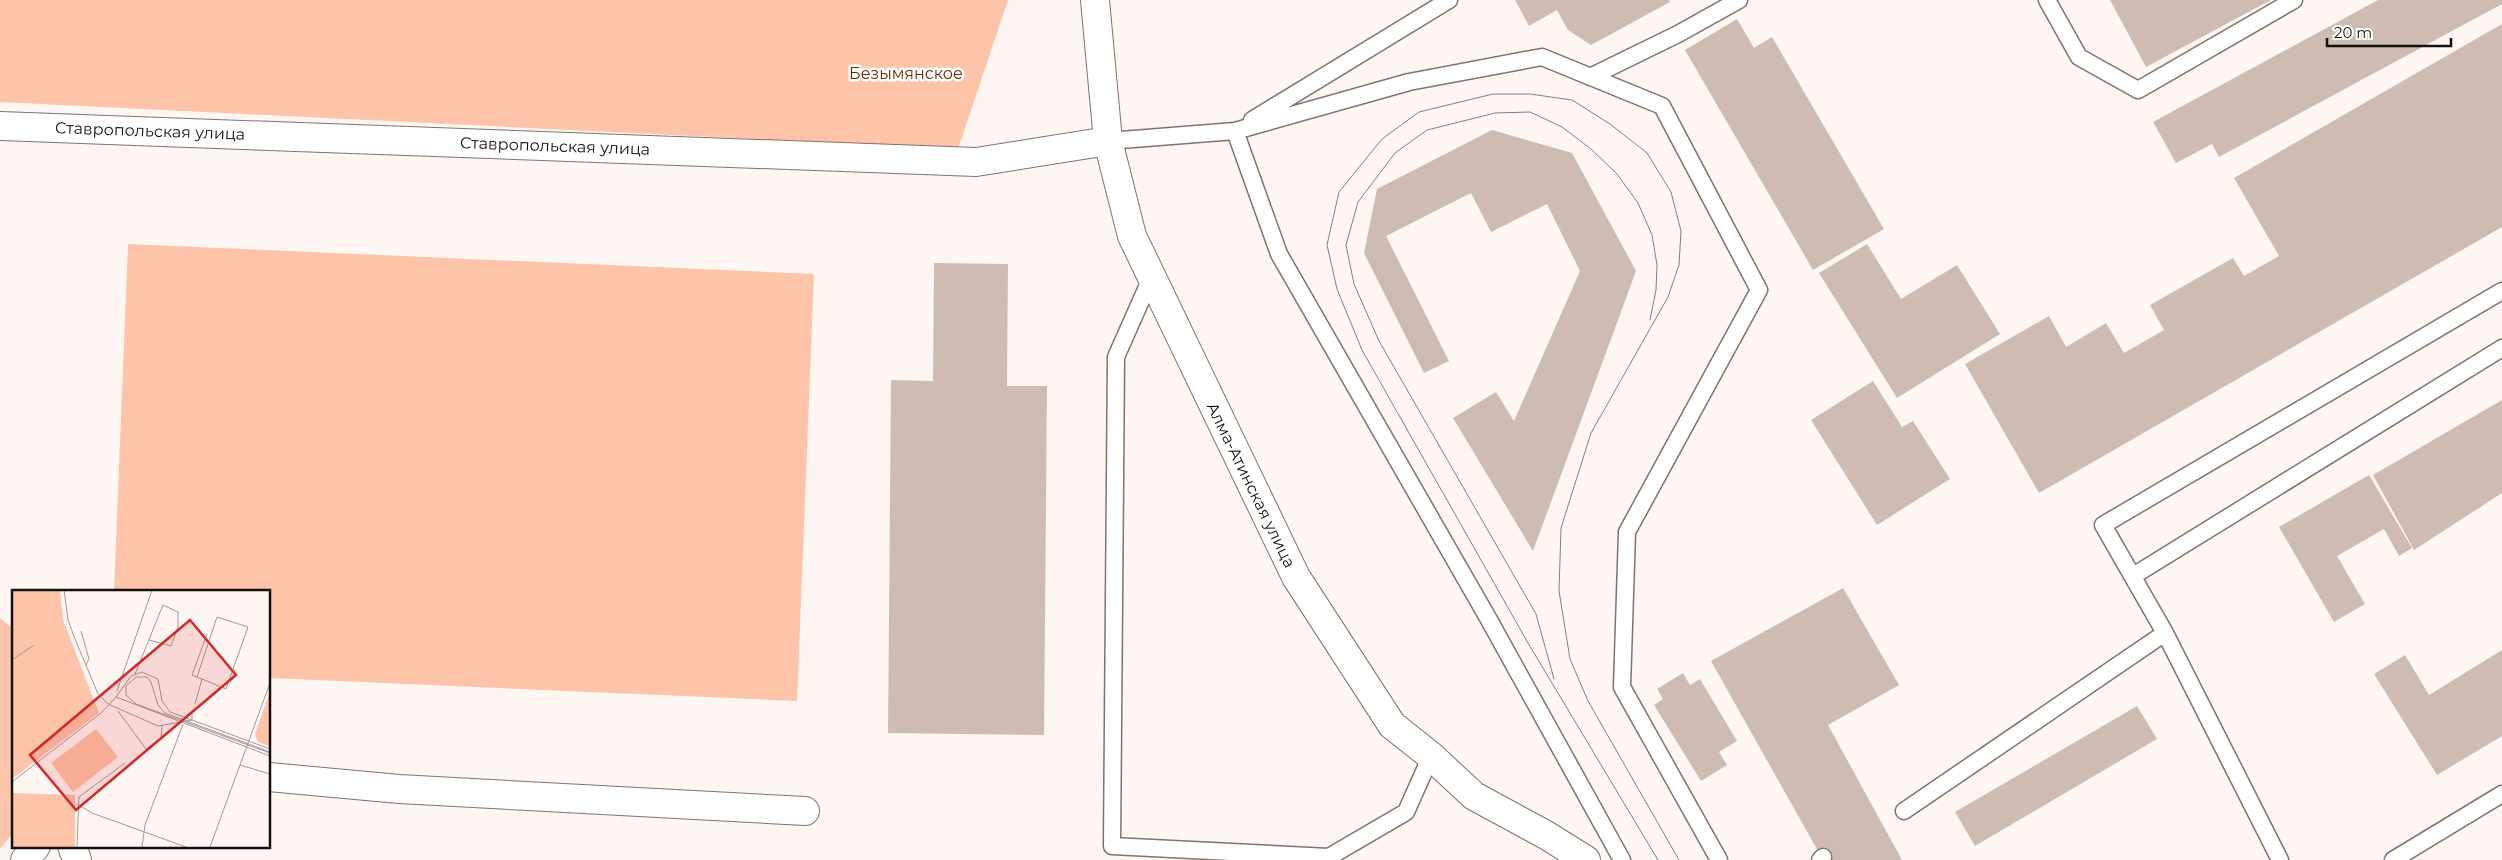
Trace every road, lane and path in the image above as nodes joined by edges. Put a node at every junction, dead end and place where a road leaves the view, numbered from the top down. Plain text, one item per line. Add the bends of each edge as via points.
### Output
1 (1095, 0) edge
2 (1449, 0) edge
3 (1739, 0) edge
4 (2047, 0) edge
5 (2294, 0) edge
6 (1590, 77) junction
7 (0, 126) edge
8 (1235, 130) junction
9 (1108, 142) junction
10 (1151, 278) junction
11 (2502, 291) edge
12 (2502, 348) edge
13 (2133, 576) junction
14 (2165, 633) junction
15 (1431, 756) junction
16 (270, 777) edge
17 (2502, 794) edge
18 (805, 811) dead end
19 (1904, 811) dead end
20 (34, 848) edge
21 (25, 860) edge
22 (1586, 860) edge
23 (1622, 860) edge
24 (1719, 860) edge
25 (2280, 860) edge
26 (2393, 860) edge

1 - 9 street, Алма-Атинская улица
2 - 8 lane
3 - 6 lane
4 - 5 lane via 2079,57 2138,90
6 - 8 lane via 1542,57 1409,82
6 - 24 lane via 1662,106 1759,290 1626,532 1622,687
7 - 9 street, Ставропольская улица via 976,162
8 - 9 lane
8 - 23 lane via 1279,254 1488,618
9 - 10 street, Алма-Атинская улица via 1132,236
10 - 15 street, Алма-Атинская улица via 1296,577 1392,725
10 - 15 lane via 1116,357 1112,846 1329,857 1406,812
11 - 13 lane via 2104,524
12 - 13 lane
13 - 14 lane
14 - 19 lane
14 - 25 lane
15 - 22 street, Алма-Атинская улица via 1474,796
16 - 18 street via 399,788
17 - 26 lane
20 - 21 street

